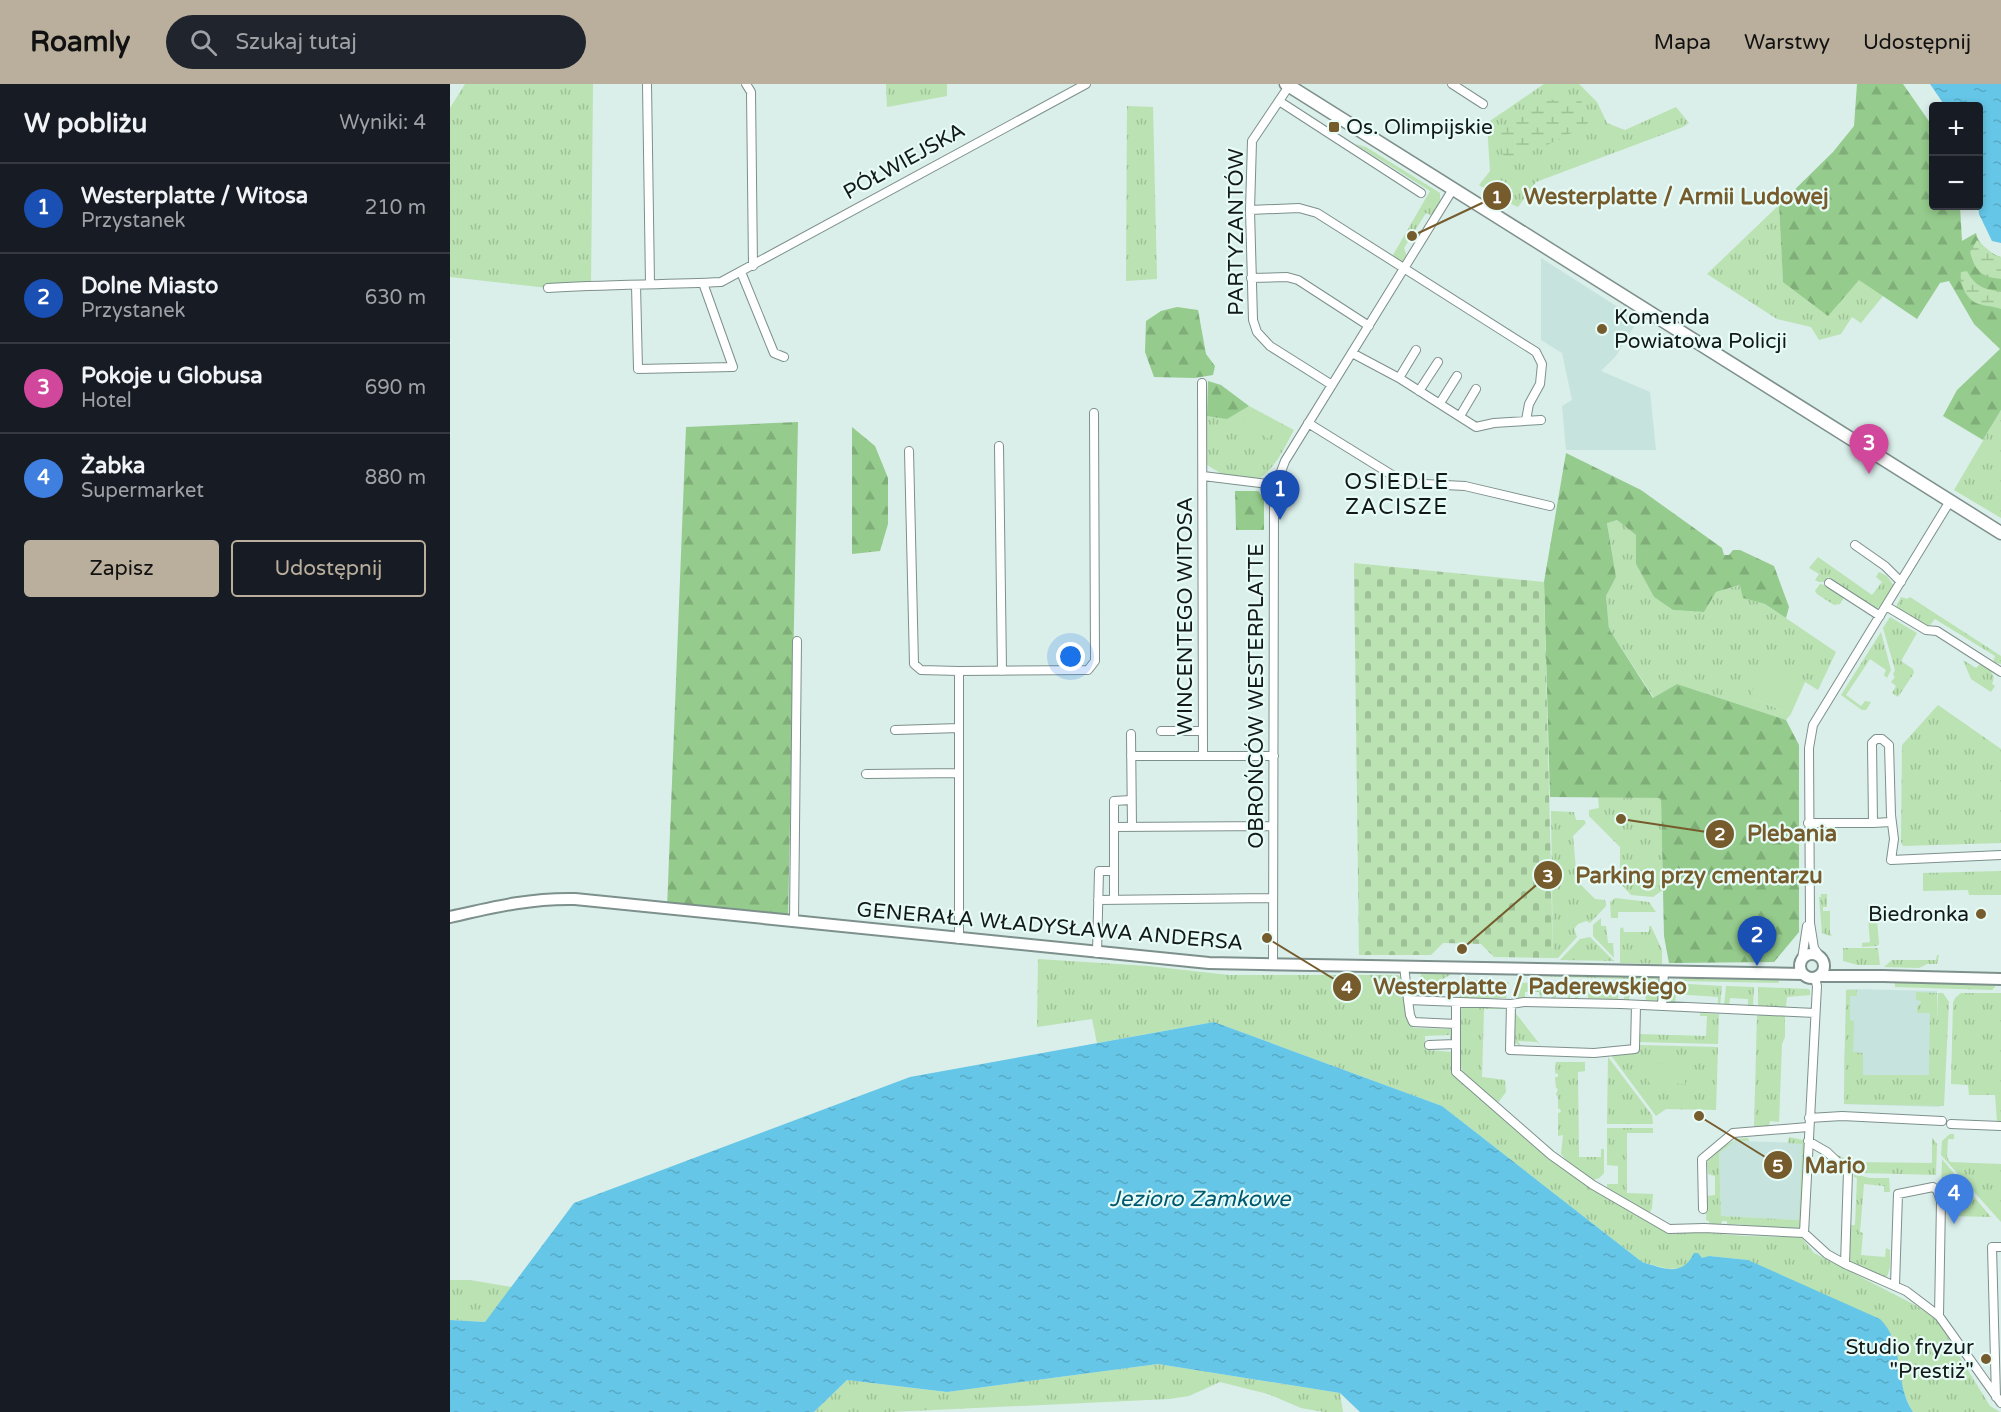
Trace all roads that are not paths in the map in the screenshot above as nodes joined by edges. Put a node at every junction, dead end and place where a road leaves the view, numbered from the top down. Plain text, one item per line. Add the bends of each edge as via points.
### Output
1 (646, 84) edge
2 (746, 84) edge
3 (1086, 84) edge
4 (1452, 84) edge
5 (1288, 85) edge
6 (1279, 101) junction
7 (1483, 104) dead end
8 (1453, 189) junction
9 (1422, 193) dead end
10 (1250, 210) junction
11 (753, 266) junction
12 (1406, 268) junction
13 (741, 272) junction
14 (1251, 278) junction
15 (703, 283) junction
16 (650, 284) junction
17 (636, 285) junction
18 (548, 288) dead end
19 (1369, 326) junction
20 (1416, 350) dead end
21 (1352, 353) junction
22 (784, 357) dead end
23 (1438, 362) dead end
24 (1457, 375) dead end
25 (1399, 378) junction
26 (1202, 383) dead end
27 (1332, 385) junction
28 (1476, 389) dead end
29 (1419, 391) junction
30 (1440, 404) junction
31 (1094, 413) dead end
32 (1460, 416) junction
33 (1526, 420) junction
34 (1541, 420) dead end
35 (1308, 423) junction
36 (999, 446) dead end
37 (909, 451) dead end
38 (1203, 476) junction
39 (1276, 485) junction
40 (1950, 501) junction
41 (1550, 506) dead end
42 (2001, 533) edge
43 (1855, 545) dead end
44 (1901, 582) junction
45 (1829, 583) dead end
46 (1886, 606) junction
47 (1880, 616) junction
48 (797, 641) dead end
49 (1002, 670) junction
50 (959, 671) junction
51 (2001, 672) edge
52 (959, 728) junction
53 (895, 730) dead end
54 (1161, 731) dead end
55 (1203, 731) junction
56 (1131, 734) dead end
57 (1131, 756) junction
58 (1203, 756) junction
59 (1274, 756) junction
60 (959, 773) junction
61 (866, 774) dead end
62 (1131, 800) junction
63 (1892, 822) junction
64 (1873, 823) junction
65 (1808, 824) junction
66 (1132, 826) junction
67 (1273, 826) junction
68 (1114, 827) junction
69 (2001, 855) edge
70 (1113, 870) junction
71 (1273, 898) junction
72 (1114, 899) junction
73 (1098, 900) junction
74 (1809, 903) junction
75 (450, 917) edge
76 (794, 922) junction
77 (959, 939) junction
78 (1097, 953) junction
79 (1802, 960) junction
80 (1822, 961) junction
81 (1273, 965) junction
82 (1404, 966) junction
83 (1664, 971) junction
84 (1758, 974) junction
85 (1803, 974) junction
86 (1860, 975) junction
87 (1817, 977) junction
88 (2001, 979) edge
89 (1407, 1000) junction
90 (1456, 1002) junction
91 (1511, 1004) junction
92 (1636, 1005) junction
93 (1662, 1006) junction
94 (1815, 1013) junction
95 (1456, 1024) junction
96 (1429, 1044) dead end
97 (1456, 1044) junction
98 (1809, 1118) junction
99 (1942, 1121) dead end
100 (1951, 1124) dead end
101 (2001, 1126) edge
102 (1808, 1127) junction
103 (1808, 1141) junction
104 (1703, 1209) dead end
105 (1804, 1233) junction
106 (2001, 1247) edge
107 (1845, 1264) junction
108 (1894, 1285) junction
109 (1939, 1316) junction
110 (1999, 1400) edge

1 - 16 street
2 - 11 street via 751,92
3 - 11 street, PÓŁWIEJSKA
4 - 7 street
5 - 6 street, PARTYZANTÓW
5 - 8 main road
6 - 9 street
6 - 10 street, PARTYZANTÓW via 1252,141
8 - 12 street, OBROŃCÓW WESTERPLATTE
8 - 40 main road
10 - 12 street via 1310,210
10 - 14 street, PARTYZANTÓW
11 - 13 street, PÓŁWIEJSKA
12 - 19 street, OBROŃCÓW WESTERPLATTE
12 - 33 street via 1536,352 1542,364 1540,384 1529,404
13 - 15 street, PÓŁWIEJSKA via 721,282
13 - 22 street via 774,353
14 - 19 street via 1298,280
14 - 27 street, PARTYZANTÓW via 1253,320 1263,340
15 - 16 street, PÓŁWIEJSKA
15 - 17 street via 733,367 638,369
16 - 17 street, PÓŁWIEJSKA
17 - 18 street, PÓŁWIEJSKA
19 - 21 street, OBROŃCÓW WESTERPLATTE
20 - 25 street
21 - 25 street
21 - 27 street, OBROŃCÓW WESTERPLATTE
23 - 29 street
24 - 30 street
25 - 29 street
26 - 38 street, WINCENTEGO WITOSA
27 - 35 street, OBROŃCÓW WESTERPLATTE
28 - 32 street
29 - 30 street
30 - 32 street
31 - 49 street via 1095,661 1088,670
32 - 33 street via 1476,427
33 - 34 street
35 - 39 street, OBROŃCÓW WESTERPLATTE via 1285,461
35 - 41 street via 1405,483 1465,486
36 - 49 street
37 - 50 street via 914,664 921,670
38 - 39 street, WINCENTEGO WITOSA
38 - 55 street, WINCENTEGO WITOSA
39 - 59 street, OBROŃCÓW WESTERPLATTE
40 - 42 main road
40 - 44 street
43 - 44 street
44 - 46 street
45 - 47 street
46 - 47 street
46 - 51 street via 1926,630 1937,631
47 - 65 street via 1813,725
48 - 76 street
49 - 50 street
50 - 52 street
52 - 53 street
52 - 60 street
54 - 55 street
55 - 58 street, WINCENTEGO WITOSA
56 - 57 street
57 - 58 street, WINCENTEGO WITOSA
57 - 62 street
58 - 59 street, WINCENTEGO WITOSA
59 - 67 street, OBROŃCÓW WESTERPLATTE
60 - 61 street
60 - 77 street
62 - 66 street
62 - 68 street via 1114,801
63 - 64 street
63 - 64 street via 1889,745 1876,738 1872,743
63 - 69 street via 1891,860
64 - 65 street
65 - 74 street
66 - 67 street
66 - 68 street
67 - 71 street, OBROŃCÓW WESTERPLATTE
68 - 70 street
70 - 72 street
70 - 73 street via 1099,871
71 - 72 street
71 - 81 street, OBROŃCÓW WESTERPLATTE
72 - 73 street
73 - 78 street
74 - 79 street
74 - 80 street via 1812,942
75 - 76 main road, GENERAŁA WŁADYSŁAWA ANDERSA via 545,898
76 - 77 main road, GENERAŁA WŁADYSŁAWA ANDERSA
77 - 78 main road, GENERAŁA WŁADYSŁAWA ANDERSA
78 - 81 main road, GENERAŁA WŁADYSŁAWA ANDERSA
79 - 80 main road via 1811,954
79 - 84 main road, GENERAŁA WŁADYSŁAWA ANDERSA
79 - 85 main road
80 - 86 main road via 1831,968
80 - 87 main road via 1824,970
81 - 82 main road, GENERAŁA WŁADYSŁAWA ANDERSA
82 - 83 main road, GENERAŁA WŁADYSŁAWA ANDERSA
82 - 89 street
83 - 84 main road, GENERAŁA WŁADYSŁAWA ANDERSA
83 - 93 street
84 - 85 main road, GENERAŁA WŁADYSŁAWA ANDERSA
85 - 87 main road
86 - 87 main road
86 - 88 main road
87 - 94 street
89 - 90 street
89 - 95 street via 1413,1022
90 - 91 street
90 - 95 street
91 - 92 street
91 - 92 street via 1510,1050 1594,1053 1635,1049
92 - 93 street
93 - 94 street
94 - 98 street
95 - 97 street
96 - 97 street
97 - 105 street via 1456,1072 1555,1158 1669,1229 1703,1224
98 - 99 street
98 - 102 street
100 - 101 street
102 - 103 street
102 - 104 street via 1733,1132 1702,1159
103 - 105 street
103 - 107 street via 1848,1172
105 - 107 street
106 - 110 street via 1992,1247
107 - 108 street
108 - 109 street
108 - 109 street via 1898,1194 1933,1187 1941,1201
109 - 110 street

